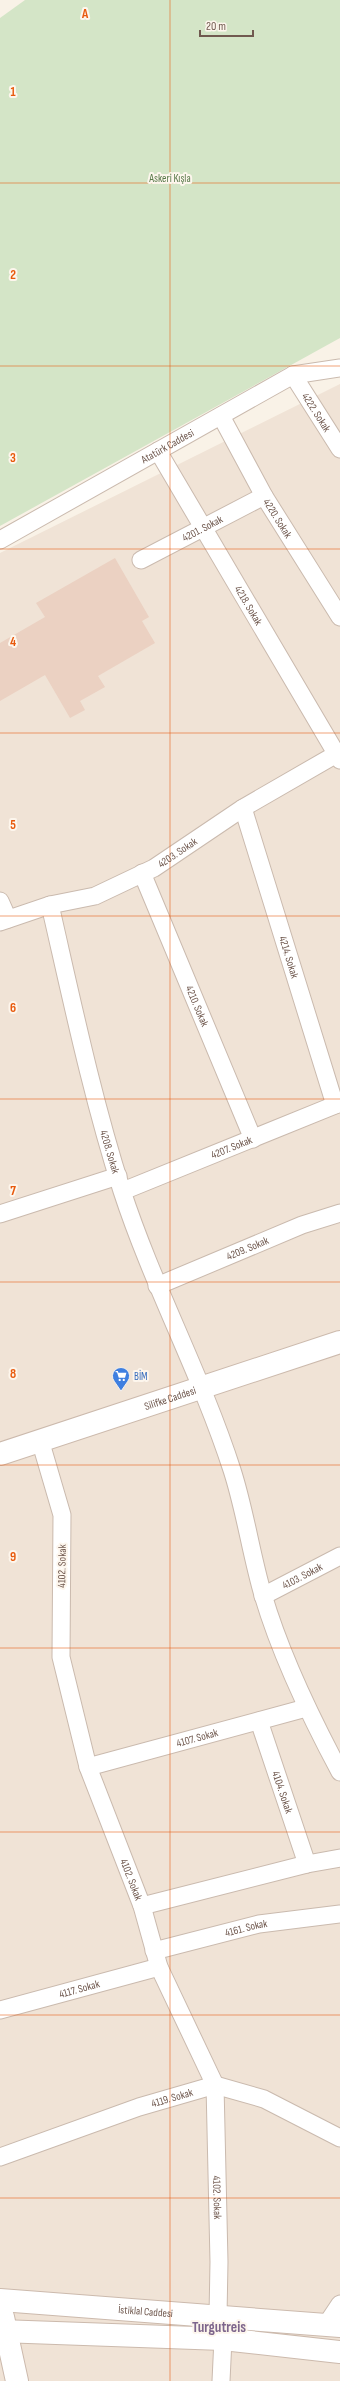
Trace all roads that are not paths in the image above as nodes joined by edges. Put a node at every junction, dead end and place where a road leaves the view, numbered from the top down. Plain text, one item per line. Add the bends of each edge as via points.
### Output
1 (340, 368) edge
2 (293, 375) junction
3 (221, 416) junction
4 (340, 449) edge
5 (158, 451) junction
6 (264, 496) junction
7 (203, 528) junction
8 (0, 540) edge
9 (141, 560) dead end
10 (340, 617) edge
11 (339, 755) edge
12 (243, 808) junction
13 (142, 873) junction
14 (0, 901) edge
15 (50, 905) junction
16 (4, 920) edge
17 (337, 1104) edge
18 (253, 1139) junction
19 (120, 1184) junction
20 (340, 1213) edge
21 (0, 1214) edge
22 (157, 1286) junction
23 (340, 1342) edge
24 (203, 1387) junction
25 (40, 1440) junction
26 (0, 1454) edge
27 (340, 1556) edge
28 (263, 1596) junction
29 (306, 1708) junction
30 (259, 1721) junction
31 (88, 1767) junction
32 (340, 1772) edge
33 (340, 1858) edge
34 (307, 1864) junction
35 (142, 1906) junction
36 (340, 1914) edge
37 (156, 1959) junction
38 (0, 2010) edge
39 (215, 2085) junction
40 (340, 2138) edge
41 (0, 2157) edge
42 (0, 2300) edge
43 (340, 2304) edge
44 (0, 2308) edge
45 (218, 2316) junction
46 (333, 2325) edge
47 (4, 2331) edge
48 (223, 2339) junction
49 (340, 2352) edge
50 (17, 2381) edge
51 (221, 2381) edge

1 - 2 street, Atatürk Caddesi
2 - 3 street, Atatürk Caddesi
2 - 4 street, 4222. Sokak
3 - 5 street, Atatürk Caddesi
3 - 6 street, 4220. Sokak
5 - 7 street, 4218. Sokak
5 - 8 street, Atatürk Caddesi
6 - 7 street, 4201. Sokak
6 - 10 street, 4220. Sokak
7 - 9 street, 4201. Sokak
7 - 11 street, 4218. Sokak
11 - 12 street, 4203. Sokak
12 - 13 street, 4203. Sokak
12 - 17 street, 4214. Sokak
13 - 15 street, 4203. Sokak via 95,896
13 - 18 street, 4210. Sokak
14 - 16 street
15 - 16 street, 4203. Sokak
15 - 19 street, 4208. Sokak via 85,1060
17 - 18 street, 4207. Sokak
18 - 19 street, 4207. Sokak
19 - 21 street, 4207. Sokak
19 - 22 street, 4208. Sokak
20 - 22 street, 4209. Sokak via 302,1225
22 - 24 street, 4208. Sokak
23 - 24 main road, Silifke Caddesi
24 - 25 main road, Silifke Caddesi
24 - 28 street, 4208. Sokak via 233,1471
25 - 26 main road, Silifke Caddesi
25 - 31 street, 4102. Sokak via 62,1515 61,1657
27 - 28 street, 4103. Sokak
28 - 29 street, 4208. Sokak
29 - 30 street, 4107. Sokak
29 - 32 street, 4208. Sokak
30 - 31 street, 4107. Sokak
30 - 34 street, 4104. Sokak
31 - 35 street, 4102. Sokak
33 - 34 street
34 - 35 street
35 - 37 street, 4102. Sokak
36 - 37 street, 4161. Sokak via 259,1924
37 - 38 street, 4117. Sokak
37 - 39 street, 4102. Sokak
39 - 40 street via 264,2100
39 - 41 street, 4119. Sokak via 139,2107
39 - 45 street, 4102. Sokak
42 - 45 main road, İstiklal Caddesi
43 - 46 street
44 - 47 main road
45 - 46 main road, İstiklal Caddesi
47 - 48 main road
47 - 50 main road
48 - 49 main road
48 - 51 street

